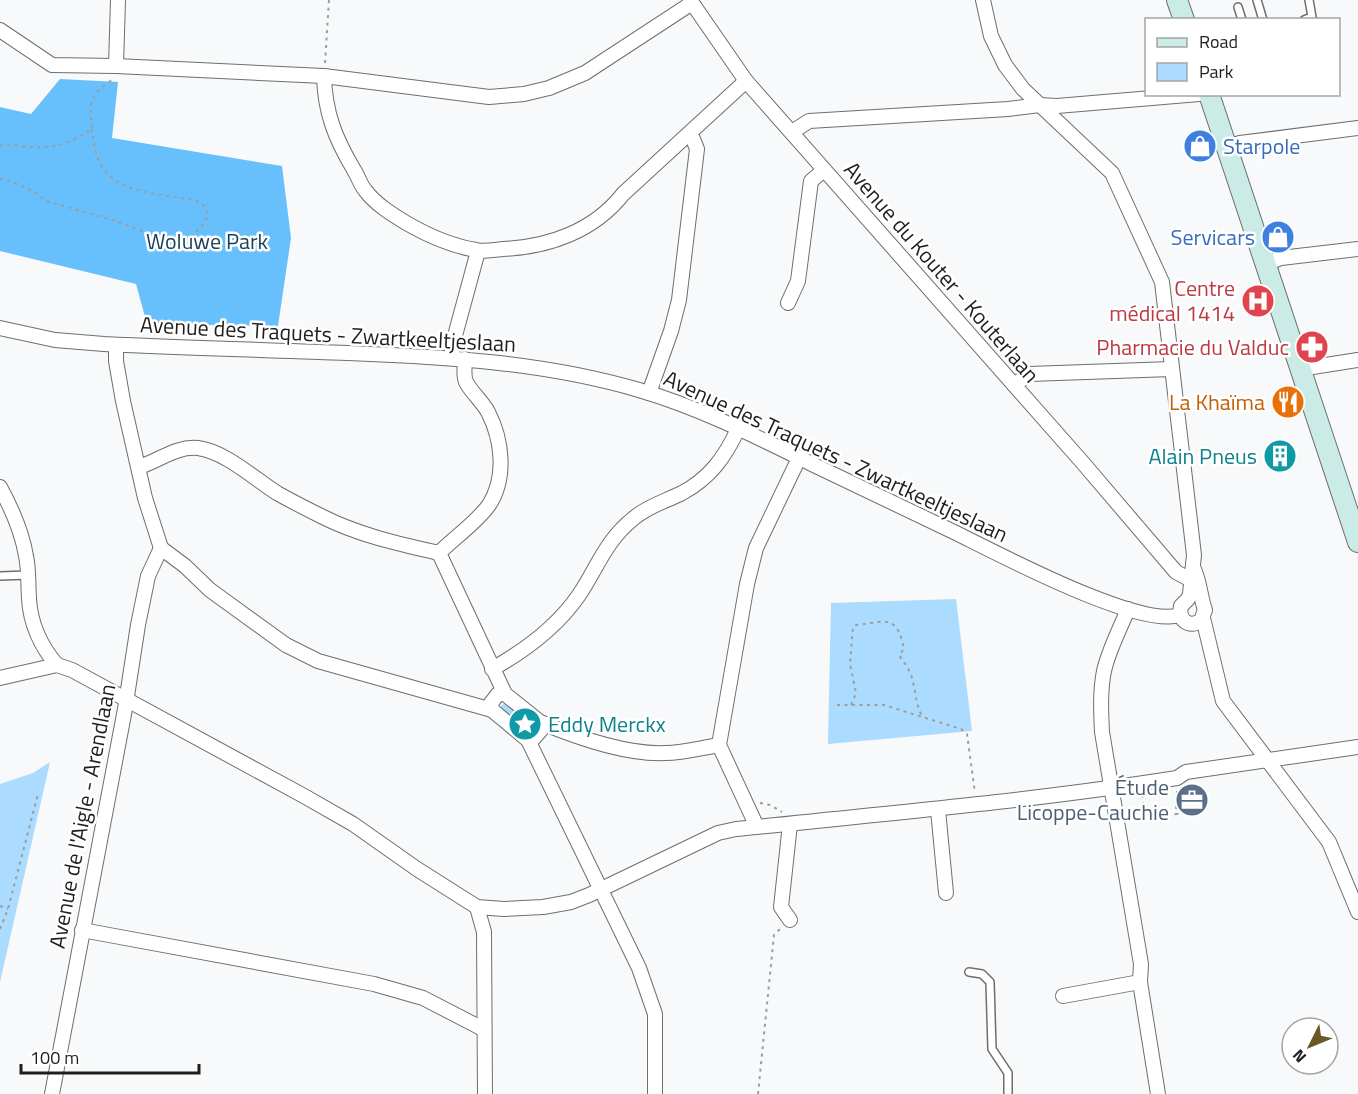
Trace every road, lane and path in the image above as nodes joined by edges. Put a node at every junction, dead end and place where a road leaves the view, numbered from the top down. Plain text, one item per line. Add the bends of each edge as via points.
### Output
1 (118, 0) edge
2 (329, 0) edge
3 (983, 0) edge
4 (1178, 0) edge
5 (1257, 0) edge
6 (1309, 0) edge
7 (691, 2) edge
8 (1238, 7) dead end
9 (1183, 18) edge
10 (1241, 18) edge
11 (1262, 18) edge
12 (1309, 18) edge
13 (0, 30) edge
14 (116, 66) junction
15 (324, 72) junction
16 (112, 80) dead end
17 (746, 81) junction
18 (1175, 96) edge
19 (1210, 96) edge
20 (1040, 105) junction
21 (92, 129) junction
22 (1358, 129) edge
23 (792, 132) junction
24 (688, 134) junction
25 (0, 146) edge
26 (1227, 147) junction
27 (824, 170) junction
28 (0, 178) edge
29 (1358, 249) edge
30 (478, 251) junction
31 (1265, 264) junction
32 (788, 303) dead end
33 (0, 328) edge
34 (116, 345) junction
35 (458, 358) junction
36 (1358, 360) edge
37 (1172, 369) junction
38 (1300, 369) junction
39 (1014, 385) junction
40 (649, 393) junction
41 (738, 429) junction
42 (799, 458) junction
43 (139, 467) junction
44 (0, 487) edge
45 (1358, 542) edge
46 (161, 548) junction
47 (439, 552) junction
48 (1192, 573) junction
49 (0, 576) edge
50 (28, 576) junction
51 (1195, 601) junction
52 (1128, 609) junction
53 (1191, 619) junction
54 (57, 665) junction
55 (492, 669) junction
56 (0, 678) edge
57 (505, 694) junction
58 (126, 699) junction
59 (837, 705) dead end
60 (851, 705) junction
61 (492, 710) junction
62 (922, 716) junction
63 (540, 722) junction
64 (528, 740) junction
65 (719, 745) junction
66 (1358, 747) edge
67 (1268, 761) junction
68 (1178, 785) dead end
69 (1112, 789) junction
70 (1141, 791) dead end
71 (38, 794) dead end
72 (977, 805) junction
73 (748, 807) junction
74 (938, 810) junction
75 (1176, 814) junction
76 (1185, 814) dead end
77 (790, 824) junction
78 (757, 826) junction
79 (600, 890) junction
80 (946, 893) dead end
81 (0, 906) edge
82 (477, 907) junction
83 (8, 909) junction
84 (504, 909) junction
85 (1358, 912) edge
86 (790, 920) joint
87 (0, 928) edge
88 (82, 930) junction
89 (483, 932) junction
90 (969, 972) dead end
91 (1140, 982) junction
92 (1063, 996) dead end
93 (483, 1029) junction
94 (52, 1094) edge
95 (485, 1094) edge
96 (655, 1094) edge
97 (758, 1094) edge
98 (1008, 1094) edge
99 (1158, 1094) edge

1 - 14 street
2 - 15 path
3 - 20 street via 991,36 1005,65
4 - 9 main road
5 - 11 lane
6 - 12 lane
7 - 15 street via 585,73 524,94 489,97
7 - 17 street, Avenue du Kouter - Kouterlaan
8 - 10 lane
13 - 14 street via 52,65
14 - 15 street
15 - 30 street via 331,125 365,190 392,215 424,233
16 - 21 path via 92,98
17 - 23 street, Avenue du Kouter - Kouterlaan
17 - 24 street
18 - 20 street
19 - 26 main road
20 - 23 street via 809,121
20 - 37 street via 1112,173 1162,282
21 - 25 path via 56,147
21 - 28 path via 95,152 108,174 140,190 198,201 207,211 202,226 177,247 159,245 142,231 46,201 33,191
22 - 26 street
23 - 27 street, Avenue du Kouter - Kouterlaan
24 - 30 street via 611,209 588,225 535,246
24 - 40 street via 697,149 679,300
26 - 31 main road
27 - 32 street via 811,182 798,281
27 - 39 street, Avenue du Kouter - Kouterlaan
29 - 31 street
30 - 35 street via 453,343
31 - 38 main road
33 - 34 street, Avenue des Traquets - Zwartkeeltjeslaan via 55,340
34 - 35 street, Avenue des Traquets - Zwartkeeltjeslaan
34 - 43 street via 123,401
35 - 40 street, Avenue des Traquets - Zwartkeeltjeslaan via 543,368
35 - 47 street via 466,382 497,431 501,450 499,478 490,503
36 - 38 street
37 - 39 street via 1029,374
37 - 48 street via 1194,555
38 - 45 main road
39 - 48 street, Avenue du Kouter - Kouterlaan via 1172,565
40 - 41 street, Avenue des Traquets - Zwartkeeltjeslaan
41 - 42 street, Avenue des Traquets - Zwartkeeltjeslaan
41 - 55 street via 708,475 635,517 603,552 563,616 536,641
42 - 52 street, Avenue des Traquets - Zwartkeeltjeslaan via 1072,589
42 - 65 street via 756,548
43 - 46 street
43 - 47 street via 167,454 201,448 216,453 325,518 364,534
44 - 50 street via 20,530
46 - 58 street, Avenue de l'Aigle - Arendlaan via 148,576
46 - 61 street via 210,590 286,645 318,661
47 - 55 street
48 - 51 street via 1199,580
49 - 50 lane
50 - 54 street via 33,622
51 - 53 street via 1205,610
51 - 53 street via 1181,606
52 - 53 street, Avenue des Traquets - Zwartkeeltjeslaan
52 - 69 street via 1104,671 1101,702
53 - 67 street via 1209,645 1223,701
54 - 56 street
54 - 58 street
55 - 57 street
57 - 61 street via 498,694 491,704
57 - 63 street
58 - 82 street via 353,824
58 - 88 street, Avenue de l'Aigle - Arendlaan
59 - 60 path
60 - 62 path via 884,705
60 - 62 path via 856,693 850,664 853,627 889,621 896,626 904,645 899,655 907,664
61 - 64 street
62 - 72 path via 968,734
63 - 64 street via 541,730
63 - 65 street via 639,752 664,753
64 - 79 street
65 - 73 street
66 - 67 street
67 - 69 street via 1186,772 1177,778
67 - 85 street via 1329,842
68 - 75 path
69 - 72 street
69 - 91 street via 1141,964
70 - 75 path via 1144,809 1153,807 1156,817
71 - 83 path
72 - 74 street
73 - 77 path via 770,805 781,810
73 - 78 street
74 - 77 street
74 - 80 street
75 - 76 path
77 - 78 street
77 - 86 street via 781,907
78 - 79 street via 718,833
79 - 84 street via 571,902
79 - 96 street via 639,968 655,1014
81 - 83 path
82 - 84 street
82 - 89 street
83 - 87 path
84 - 89 street
86 - 97 path via 774,935
88 - 93 street via 374,984 423,998
88 - 94 street, Avenue de l'Aigle - Arendlaan
89 - 93 street
90 - 98 lane via 982,974 990,982 992,1049 1008,1073
91 - 92 street
91 - 99 street
93 - 95 street

